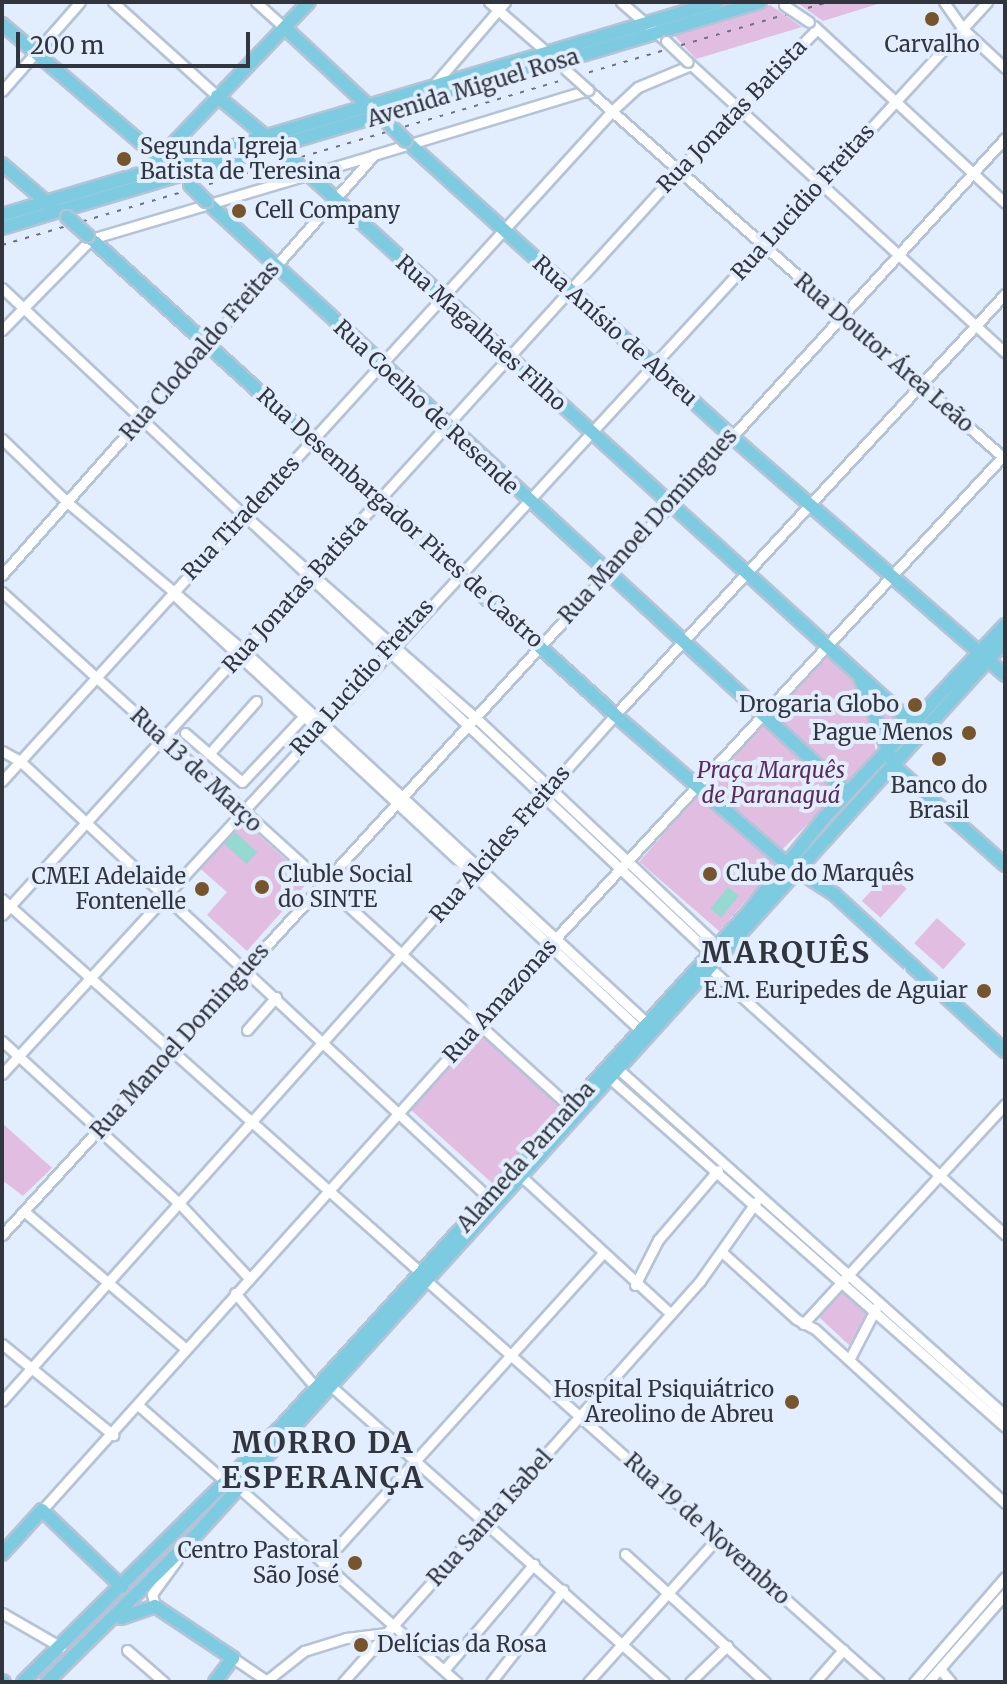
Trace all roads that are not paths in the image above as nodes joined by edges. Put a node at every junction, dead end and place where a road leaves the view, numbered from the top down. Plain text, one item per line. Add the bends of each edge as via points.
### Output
1 (80, 2) edge
2 (113, 2) edge
3 (256, 2) edge
4 (309, 2) edge
5 (489, 2) edge
6 (621, 2) edge
7 (760, 2) edge
8 (987, 2) edge
9 (712, 3) edge
10 (783, 3) edge
11 (946, 3) edge
12 (501, 6) edge
13 (2, 24) edge
14 (645, 24) junction
15 (813, 25) junction
16 (286, 29) junction
17 (963, 29) junction
18 (661, 37) junction
19 (36, 53) junction
20 (549, 53) junction
21 (690, 63) junction
22 (562, 66) junction
23 (1005, 68) edge
24 (432, 87) junction
25 (588, 90) junction
26 (2, 91) edge
27 (217, 96) junction
28 (894, 103) junction
29 (369, 106) junction
30 (736, 109) junction
31 (612, 111) junction
32 (384, 120) junction
33 (266, 137) junction
34 (1005, 138) edge
35 (408, 143) junction
36 (281, 150) junction
37 (374, 155) junction
38 (164, 163) junction
39 (2, 164) edge
40 (679, 170) junction
41 (307, 173) junction
42 (972, 173) junction
43 (179, 176) junction
44 (818, 186) junction
45 (334, 199) junction
46 (47, 202) junction
47 (208, 203) junction
48 (1005, 203) edge
49 (63, 214) junction
50 (2, 215) edge
51 (2, 228) edge
52 (505, 229) junction
53 (90, 237) junction
54 (763, 247) junction
55 (895, 255) junction
56 (275, 266) junction
57 (2, 288) edge
58 (571, 292) junction
59 (1005, 294) edge
60 (441, 298) junction
61 (22, 307) junction
62 (842, 315) junction
63 (976, 326) junction
64 (2, 330) edge
65 (207, 342) junction
66 (1005, 352) edge
67 (511, 358) junction
68 (381, 365) junction
69 (651, 365) junction
70 (922, 384) junction
71 (140, 419) junction
72 (448, 425) junction
73 (590, 431) junction
74 (730, 435) junction
75 (315, 438) junction
76 (2, 439) edge
77 (1004, 457) edge
78 (381, 499) junction
79 (526, 499) junction
80 (67, 502) junction
81 (668, 502) junction
82 (809, 504) junction
83 (244, 515) junction
84 (606, 570) junction
85 (459, 571) junction
86 (746, 573) junction
87 (2, 575) edge
88 (310, 576) junction
89 (891, 577) junction
90 (2, 592) edge
91 (172, 593) junction
92 (1005, 625) edge
93 (683, 641) junction
94 (1005, 641) edge
95 (826, 644) junction
96 (539, 645) junction
97 (389, 647) junction
98 (240, 654) junction
99 (983, 657) junction
100 (849, 665) junction
101 (1005, 675) edge
102 (96, 678) junction
103 (256, 701) dead end
104 (615, 715) junction
105 (765, 716) junction
106 (303, 717) junction
107 (471, 719) junction
108 (318, 726) junction
109 (915, 726) junction
110 (185, 733) dead end
111 (163, 741) junction
112 (2, 751) edge
113 (209, 754) junction
114 (20, 761) junction
115 (891, 761) junction
116 (2, 781) edge
117 (699, 788) junction
118 (546, 792) junction
119 (848, 793) junction
120 (396, 800) junction
121 (240, 811) junction
122 (86, 822) junction
123 (1005, 865) edge
124 (623, 866) junction
125 (792, 868) junction
126 (476, 870) junction
127 (320, 884) junction
128 (164, 894) junction
129 (6, 903) edge
130 (2, 915) edge
131 (553, 941) junction
132 (713, 950) junction
133 (401, 958) junction
134 (710, 968) junction
135 (246, 969) junction
136 (89, 976) junction
137 (276, 997) junction
138 (478, 1024) junction
139 (643, 1026) junction
140 (247, 1030) dead end
141 (2, 1041) edge
142 (323, 1041) junction
143 (1005, 1051) edge
144 (174, 1052) junction
145 (18, 1056) junction
146 (610, 1071) junction
147 (2, 1074) edge
148 (1005, 1104) edge
149 (570, 1107) junction
150 (399, 1115) junction
151 (251, 1122) junction
152 (101, 1129) junction
153 (718, 1170) junction
154 (522, 1177) junction
155 (940, 1177) junction
156 (329, 1191) junction
157 (489, 1198) junction
158 (756, 1202) junction
159 (179, 1203) junction
160 (25, 1212) junction
161 (2, 1235) edge
162 (1005, 1235) edge
163 (723, 1253) junction
164 (602, 1254) junction
165 (424, 1277) junction
166 (249, 1278) junction
167 (846, 1278) junction
168 (107, 1284) junction
169 (635, 1285) junction
170 (235, 1293) junction
171 (877, 1306) junction
172 (671, 1314) junction
173 (803, 1324) junction
174 (2, 1344) edge
175 (186, 1349) junction
176 (510, 1354) junction
177 (849, 1360) junction
178 (32, 1367) junction
179 (332, 1387) junction
180 (316, 1388) junction
181 (2, 1401) edge
182 (138, 1405) junction
183 (1005, 1415) edge
184 (581, 1416) junction
185 (1005, 1427) edge
186 (113, 1435) junction
187 (415, 1458) junction
188 (226, 1482) junction
189 (239, 1488) junction
190 (1005, 1503) edge
191 (42, 1510) junction
192 (487, 1521) junction
193 (195, 1536) junction
194 (716, 1540) junction
195 (2, 1554) edge
196 (625, 1554) dead end
197 (323, 1563) junction
198 (534, 1564) junction
199 (1005, 1577) edge
200 (122, 1587) junction
201 (563, 1590) junction
202 (667, 1593) junction
203 (1005, 1594) edge
204 (155, 1606) junction
205 (2, 1613) edge
206 (394, 1624) junction
207 (107, 1626) junction
208 (387, 1633) junction
209 (622, 1643) junction
210 (727, 1646) junction
211 (61, 1647) junction
212 (127, 1650) dead end
213 (843, 1650) junction
214 (233, 1658) junction
215 (940, 1669) junction
216 (444, 1670) junction
217 (27, 1678) edge
218 (266, 1681) edge
219 (47, 1682) edge
220 (164, 1682) edge
221 (215, 1682) edge
222 (343, 1682) edge
223 (457, 1682) edge
224 (491, 1682) edge
225 (588, 1682) edge
226 (664, 1682) edge
227 (690, 1682) edge
228 (765, 1682) edge
229 (815, 1682) edge
230 (879, 1682) edge
231 (914, 1682) edge
232 (928, 1682) edge
233 (951, 1682) edge

1 - 19 street
2 - 27 street, Rua Magalhães Filho
3 - 16 street, Rua Anísio de Abreu
4 - 16 main road
5 - 12 street, Rua Doutor Área Leão
6 - 14 street
7 - 18 main road, Avenida Miguel Rosa
8 - 17 street, Rua Lucidio Freitas
9 - 14 main road, Avenida Miguel Rosa
10 - 15 street, bridge
11 - 17 street
12 - 20 street, Rua Doutor Área Leão
12 - 24 street
13 - 19 main road, Rua Coelho de Resende
14 - 18 street
14 - 20 main road, Avenida Miguel Rosa
15 - 28 street
15 - 30 street, Rua Jonatas Batista
16 - 27 main road
16 - 29 main road, Rua Anísio de Abreu
17 - 23 street
17 - 28 street, Rua Lucidio Freitas
18 - 21 street, bridge
18 - 22 main road, Avenida Miguel Rosa
19 - 26 street
19 - 38 main road, Rua Coelho de Resende
20 - 22 street, Rua Doutor Área Leão
20 - 24 main road, Avenida Miguel Rosa
21 - 30 street
21 - 31 street, Rua Tiradentes via 638,87
22 - 25 street, Rua Doutor Área Leão, bridge
22 - 32 main road, Avenida Miguel Rosa
24 - 29 main road, Avenida Miguel Rosa
25 - 31 street, Rua Doutor Área Leão
25 - 35 street
27 - 33 main road, Rua Magalhães Filho
27 - 38 main road
28 - 42 street
28 - 44 street, Rua Lucidio Freitas
29 - 32 main road, Rua Anísio de Abreu
29 - 33 main road, Avenida Miguel Rosa
30 - 40 street, Rua Jonatas Batista
30 - 44 street
31 - 40 street, Rua Doutor Área Leão
31 - 52 street, Rua Tiradentes
32 - 35 main road, Rua Anísio de Abreu, bridge
32 - 36 main road, Avenida Miguel Rosa
33 - 36 main road, Rua Magalhães Filho
33 - 38 main road, Avenida Miguel Rosa
34 - 42 street, Rua Manoel Domingues
35 - 37 street
35 - 52 main road, Rua Anísio de Abreu
36 - 41 main road, Rua Magalhães Filho, bridge
36 - 43 main road, Avenida Miguel Rosa
37 - 41 street, Avenida Miguel Rosa
37 - 45 street, Rua Clodoaldo Freitas
38 - 43 main road, Rua Coelho de Resende
38 - 46 main road via 144,174
39 - 46 main road, Rua Desembargador Pires de Castro
40 - 54 street, Rua Doutor Área Leão
40 - 58 street, Rua Jonatas Batista
41 - 45 main road, Rua Magalhães Filho
41 - 47 street, Avenida Miguel Rosa
42 - 48 street
42 - 55 street, Rua Manoel Domingues
43 - 47 main road, Rua Coelho de Resende, bridge
43 - 49 main road, Avenida Miguel Rosa
44 - 54 street, Rua Lucidio Freitas
44 - 55 street
45 - 56 street, Rua Clodoaldo Freitas
45 - 60 main road, Rua Magalhães Filho
46 - 49 main road, Rua Desembargador Pires de Castro
46 - 50 main road
47 - 53 street, Avenida Miguel Rosa
47 - 56 main road, Rua Coelho de Resende
49 - 51 main road, Avenida Miguel Rosa
49 - 53 main road, Rua Desembargador Pires de Castro, bridge
52 - 58 main road, Rua Anísio de Abreu
52 - 60 street, Rua Tiradentes
53 - 61 street
53 - 65 main road, Rua Desembargador Pires de Castro
54 - 62 street, Rua Doutor Área Leão
54 - 69 street, Rua Lucidio Freitas
55 - 62 street, Rua Manoel Domingues
55 - 63 street
56 - 65 street, Rua Clodoaldo Freitas
56 - 68 main road, Rua Coelho de Resende
57 - 61 street
58 - 67 street, Rua Jonatas Batista
58 - 69 main road, Rua Anísio de Abreu
59 - 63 street, Rua Alcides Freitas
60 - 67 main road, Rua Magalhães Filho
60 - 68 street, Rua Tiradentes
61 - 64 street
61 - 71 street
62 - 70 street, Rua Doutor Área Leão
62 - 74 street, Rua Manoel Domingues
63 - 66 street
63 - 70 street, Rua Alcides Freitas
65 - 71 street, Rua Clodoaldo Freitas
65 - 75 main road, Rua Desembargador Pires de Castro
67 - 72 street, Rua Jonatas Batista
67 - 73 main road, Rua Magalhães Filho
68 - 72 main road, Rua Coelho de Resende
68 - 75 street, Rua Tiradentes
69 - 73 street, Rua Lucidio Freitas
69 - 74 main road, Rua Anísio de Abreu
70 - 77 street, Rua Doutor Área Leão
70 - 82 street, Rua Alcides Freitas
71 - 80 street, Rua Clodoaldo Freitas
71 - 83 street
72 - 78 street, Rua Jonatas Batista
72 - 79 main road, Rua Coelho de Resende
73 - 79 street, Rua Lucidio Freitas
73 - 81 main road, Rua Magalhães Filho
74 - 81 street, Rua Manoel Domingues
74 - 82 main road, Rua Anísio de Abreu
75 - 78 main road, Rua Desembargador Pires de Castro
75 - 83 street, Rua Tiradentes
76 - 80 street
77 - 89 street, Rua Amazonas
78 - 85 main road, Rua Desembargador Pires de Castro
78 - 88 street, Rua Jonatas Batista
79 - 84 main road, Rua Coelho de Resende
79 - 85 street, Rua Lucidio Freitas
80 - 87 street, Rua Clodoaldo Freitas
80 - 91 street
81 - 84 street, Rua Manoel Domingues
81 - 86 main road, Rua Magalhães Filho
82 - 86 street, Rua Alcides Freitas
82 - 89 main road, Rua Anísio de Abreu
83 - 88 street
83 - 91 street, Rua Tiradentes
84 - 93 main road, Rua Coelho de Resende
84 - 96 street, Rua Manoel Domingues
85 - 96 main road, Rua Desembargador Pires de Castro
85 - 97 street, Rua Lucidio Freitas
86 - 93 street, Rua Alcides Freitas
86 - 95 main road, Rua Magalhães Filho
88 - 97 street
88 - 98 street, Rua Jonatas Batista
89 - 95 street, Rua Amazonas
89 - 99 main road, Rua Anísio de Abreu
90 - 102 street, Rua 13 de Março
91 - 98 street
91 - 102 street, Rua Tiradentes
92 - 99 main road, Alameda Parnaíba
93 - 104 street, Rua Alcides Freitas
93 - 105 main road, Rua Coelho de Resende
94 - 99 main road
95 - 100 main road, Rua Magalhães Filho
95 - 105 street, Rua Amazonas
96 - 104 main road, Rua Desembargador Pires de Castro
96 - 107 street, Rua Manoel Domingues
97 - 107 street
97 - 108 street, Rua Lucidio Freitas
98 - 106 street
98 - 108 street
98 - 111 street, Rua Jonatas Batista
99 - 101 main road, Rua Anísio de Abreu
99 - 109 main road, Alameda Parnaíba
99 - 115 main road, Alameda Parnaíba
100 - 109 main road, Rua Magalhães Filho
100 - 115 main road, Rua Magalhães Filho via 872,703
102 - 111 street, Rua 13 de Março
102 - 114 street, Rua Tiradentes
103 - 113 street
104 - 117 main road, Rua Desembargador Pires de Castro
104 - 118 street, Rua Alcides Freitas
105 - 117 street, Rua Amazonas
105 - 119 main road, Rua Coelho de Resende
106 - 108 street
106 - 113 street via 244,782
107 - 118 street
107 - 120 street, Rua Manoel Domingues
108 - 120 street
108 - 121 street, Rua Lucidio Freitas
109 - 115 main road, Alameda Parnaíba
110 - 113 street
111 - 121 street, Rua 13 de Março
111 - 122 street, Rua Jonatas Batista
112 - 114 street
114 - 116 street, Rua Tiradentes
114 - 122 street
115 - 119 main road, Alameda Parnaíba
115 - 123 main road
115 - 125 main road, Alameda Parnaíba
117 - 124 street, Rua Amazonas
117 - 125 main road, Rua Desembargador Pires de Castro
118 - 124 street
118 - 126 street, Rua Alcides Freitas
119 - 125 main road, Alameda Parnaíba
120 - 126 street
120 - 127 street, Rua Manoel Domingues
121 - 127 street, Rua 13 de Março
121 - 128 street, Rua Lucidio Freitas
122 - 128 street
122 - 129 street, Rua Jonatas Batista
124 - 131 street, Rua Amazonas
124 - 132 street
125 - 132 main road, Alameda Parnaíba
125 - 134 main road, Alameda Parnaíba
125 - 143 main road via 834,894
126 - 131 street
126 - 133 street, Rua Alcides Freitas
127 - 133 street, Rua 13 de Março
127 - 135 street, Rua Manoel Domingues
128 - 135 street
128 - 136 street, Rua Lucidio Freitas
129 - 130 street, Rua Jonatas Batista
129 - 136 street, Rua 19 de Novembro
131 - 138 street, Rua Amazonas
131 - 139 street
132 - 139 main road, Alameda Parnaíba
133 - 138 street, Rua 13 de Março
133 - 142 street, Rua Alcides Freitas
134 - 146 main road, Alameda Parnaíba
134 - 155 street
135 - 137 street
135 - 144 street, Rua Manoel Domingues
136 - 144 street, Rua 19 de Novembro
136 - 145 street, Rua Lucidio Freitas
137 - 140 street
137 - 142 street
138 - 149 street, Rua 13 de Março
138 - 150 street, Rua Amazonas
139 - 146 main road, Alameda Parnaíba
141 - 145 street
142 - 150 street
142 - 151 street, Rua Alcides Freitas
144 - 151 street, Rua 19 de Novembro
144 - 152 street, Rua Manoel Domingues
145 - 147 street, Rua Lucidio Freitas
145 - 152 street
146 - 149 main road, Alameda Parnaíba
146 - 153 street
146 - 154 main road
146 - 167 street
148 - 155 street
149 - 157 main road, Alameda Parnaíba
150 - 156 street, Rua Amazonas
150 - 157 street
151 - 156 street, Rua 19 de Novembro
151 - 159 street, Rua Alcides Freitas
152 - 159 street
152 - 160 street, Rua Manoel Domingues
153 - 158 street
153 - 169 street via 658,1240
154 - 164 street
154 - 165 main road
155 - 162 street
155 - 167 street
156 - 165 street, Rua 19 de Novembro
156 - 166 street, Rua Amazonas
157 - 165 main road, Alameda Parnaíba
158 - 163 street, Rua Santa Isabel
158 - 167 street
159 - 166 street
159 - 168 street, Rua Alcides Freitas
160 - 161 street, Rua Manoel Domingues
160 - 168 street
163 - 172 street, Rua Santa Isabel
163 - 173 street
164 - 169 street
164 - 176 street
165 - 176 street, Rua 19 de Novembro
165 - 179 main road
165 - 180 main road, Alameda Parnaíba
166 - 170 street, Rua Amazonas
167 - 171 street
167 - 173 street
168 - 175 street
168 - 178 street, Rua Alcides Freitas
169 - 172 street
170 - 175 street, Rua Amazonas
170 - 180 street
171 - 177 street
171 - 183 street
171 - 185 street
172 - 184 street, Rua Santa Isabel
173 - 177 street
174 - 178 street
175 - 182 street, Rua Amazonas
176 - 184 street, Rua 19 de Novembro
176 - 187 street
177 - 190 street
178 - 181 street, Rua Alcides Freitas
178 - 186 street
179 - 187 street
179 - 189 main road
180 - 188 main road, Alameda Parnaíba
182 - 186 street, Rua Amazonas
182 - 188 street
184 - 192 street, Rua Santa Isabel
184 - 194 street, Rua 19 de Novembro
186 - 191 street, Rua Amazonas
187 - 192 street
187 - 197 street
188 - 200 main road, Alameda Parnaíba
189 - 193 main road
189 - 197 street
191 - 195 main road, Rua Amazonas
191 - 200 main road
192 - 198 street
192 - 206 street, Rua Santa Isabel
193 - 204 street via 152,1594
193 - 207 main road
194 - 202 street
194 - 213 street, Rua 19 de Novembro
196 - 202 street
197 - 206 street
198 - 201 street
198 - 216 street
199 - 231 street
200 - 211 main road, Alameda Parnaíba
201 - 209 street
201 - 224 street
202 - 209 street
202 - 210 street
203 - 215 street
204 - 207 main road via 132,1611
204 - 214 main road
205 - 211 street
206 - 208 street, Rua Santa Isabel
206 - 216 street
207 - 219 main road
208 - 218 street via 304,1651
208 - 222 street, Rua Santa Isabel
209 - 225 street
209 - 226 street
210 - 227 street
210 - 228 street
211 - 217 main road, Alameda Parnaíba
212 - 220 street
213 - 229 street
213 - 230 street, Rua 19 de Novembro
214 - 218 street
214 - 221 main road
215 - 232 street
215 - 233 street
216 - 223 street

